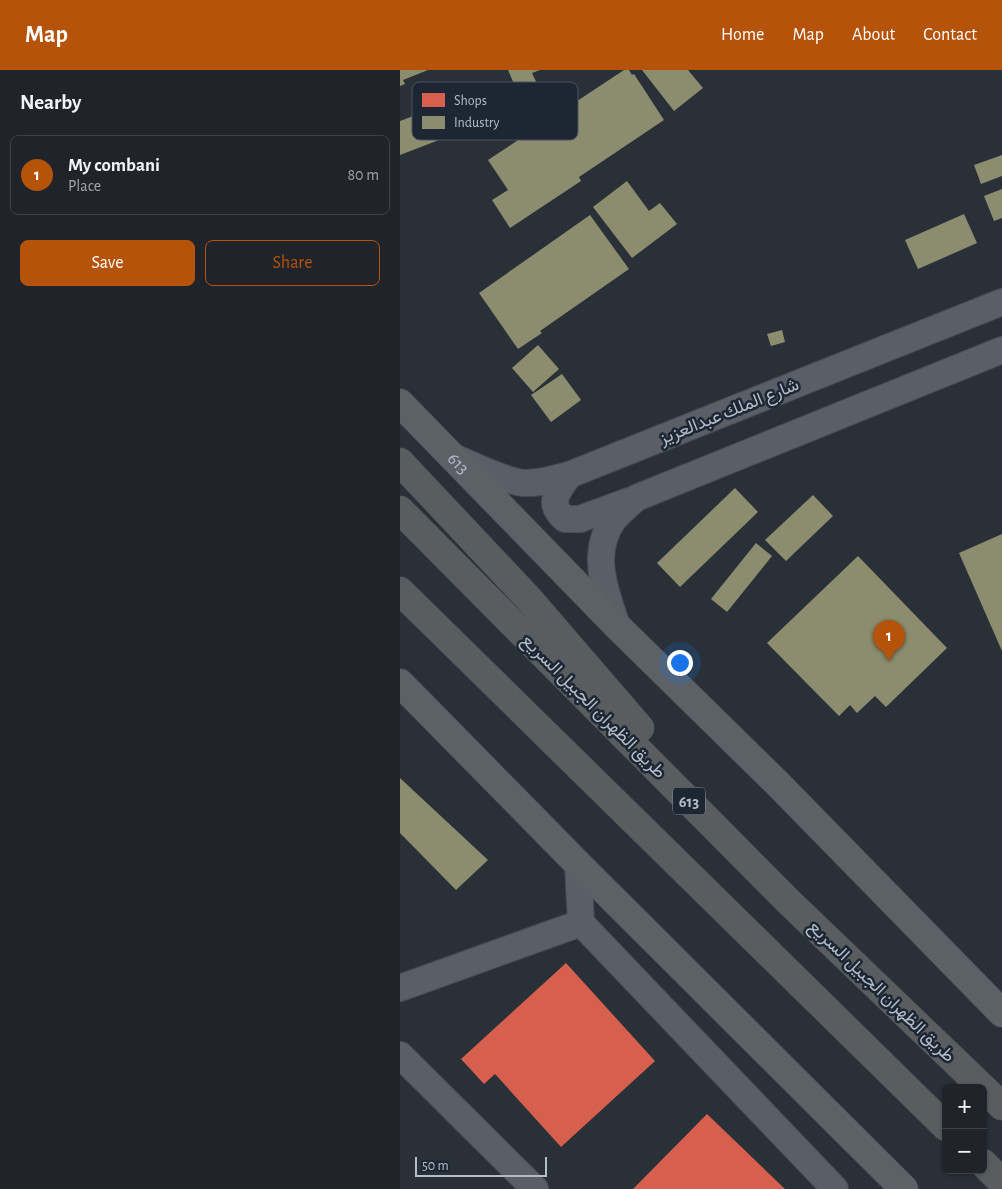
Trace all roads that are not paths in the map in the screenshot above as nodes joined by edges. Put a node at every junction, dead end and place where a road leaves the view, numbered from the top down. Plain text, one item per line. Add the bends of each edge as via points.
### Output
1 (1002, 302) edge
2 (1002, 350) edge
3 (400, 403) edge
4 (454, 456) junction
5 (400, 462) edge
6 (569, 475) junction
7 (636, 498) junction
8 (400, 510) edge
9 (400, 591) edge
10 (617, 626) junction
11 (400, 683) edge
12 (578, 864) junction
13 (789, 902) junction
14 (581, 923) junction
15 (400, 988) edge
16 (1002, 1013) edge
17 (400, 1055) edge
18 (979, 1084) edge
19 (987, 1092) edge
20 (1002, 1106) edge
21 (942, 1123) edge
22 (987, 1168) edge
23 (1002, 1182) edge
24 (535, 1189) edge
25 (835, 1189) edge
26 (904, 1189) edge

1 - 6 street, شارع الملك عبدالعزيز
2 - 7 street
3 - 4 main road, 613
4 - 6 street, شارع الملك عبدالعزيز via 509,480 524,483
4 - 10 main road, 613
5 - 13 highway via 528,598
6 - 7 street via 554,500 555,508 564,519 580,519
7 - 10 street via 612,522 601,550 600,568
8 - 13 highway, طريق الظهران الجبيل السريع / 613
9 - 21 highway
10 - 16 main road, 613 via 779,785
11 - 12 main road
12 - 14 street
12 - 26 main road
13 - 18 highway, طريق الظهران الجبيل السريع / 613
14 - 15 street
14 - 25 street
17 - 24 street
19 - 20 highway, طريق الظهران الجبيل السريع / 613
22 - 23 highway

